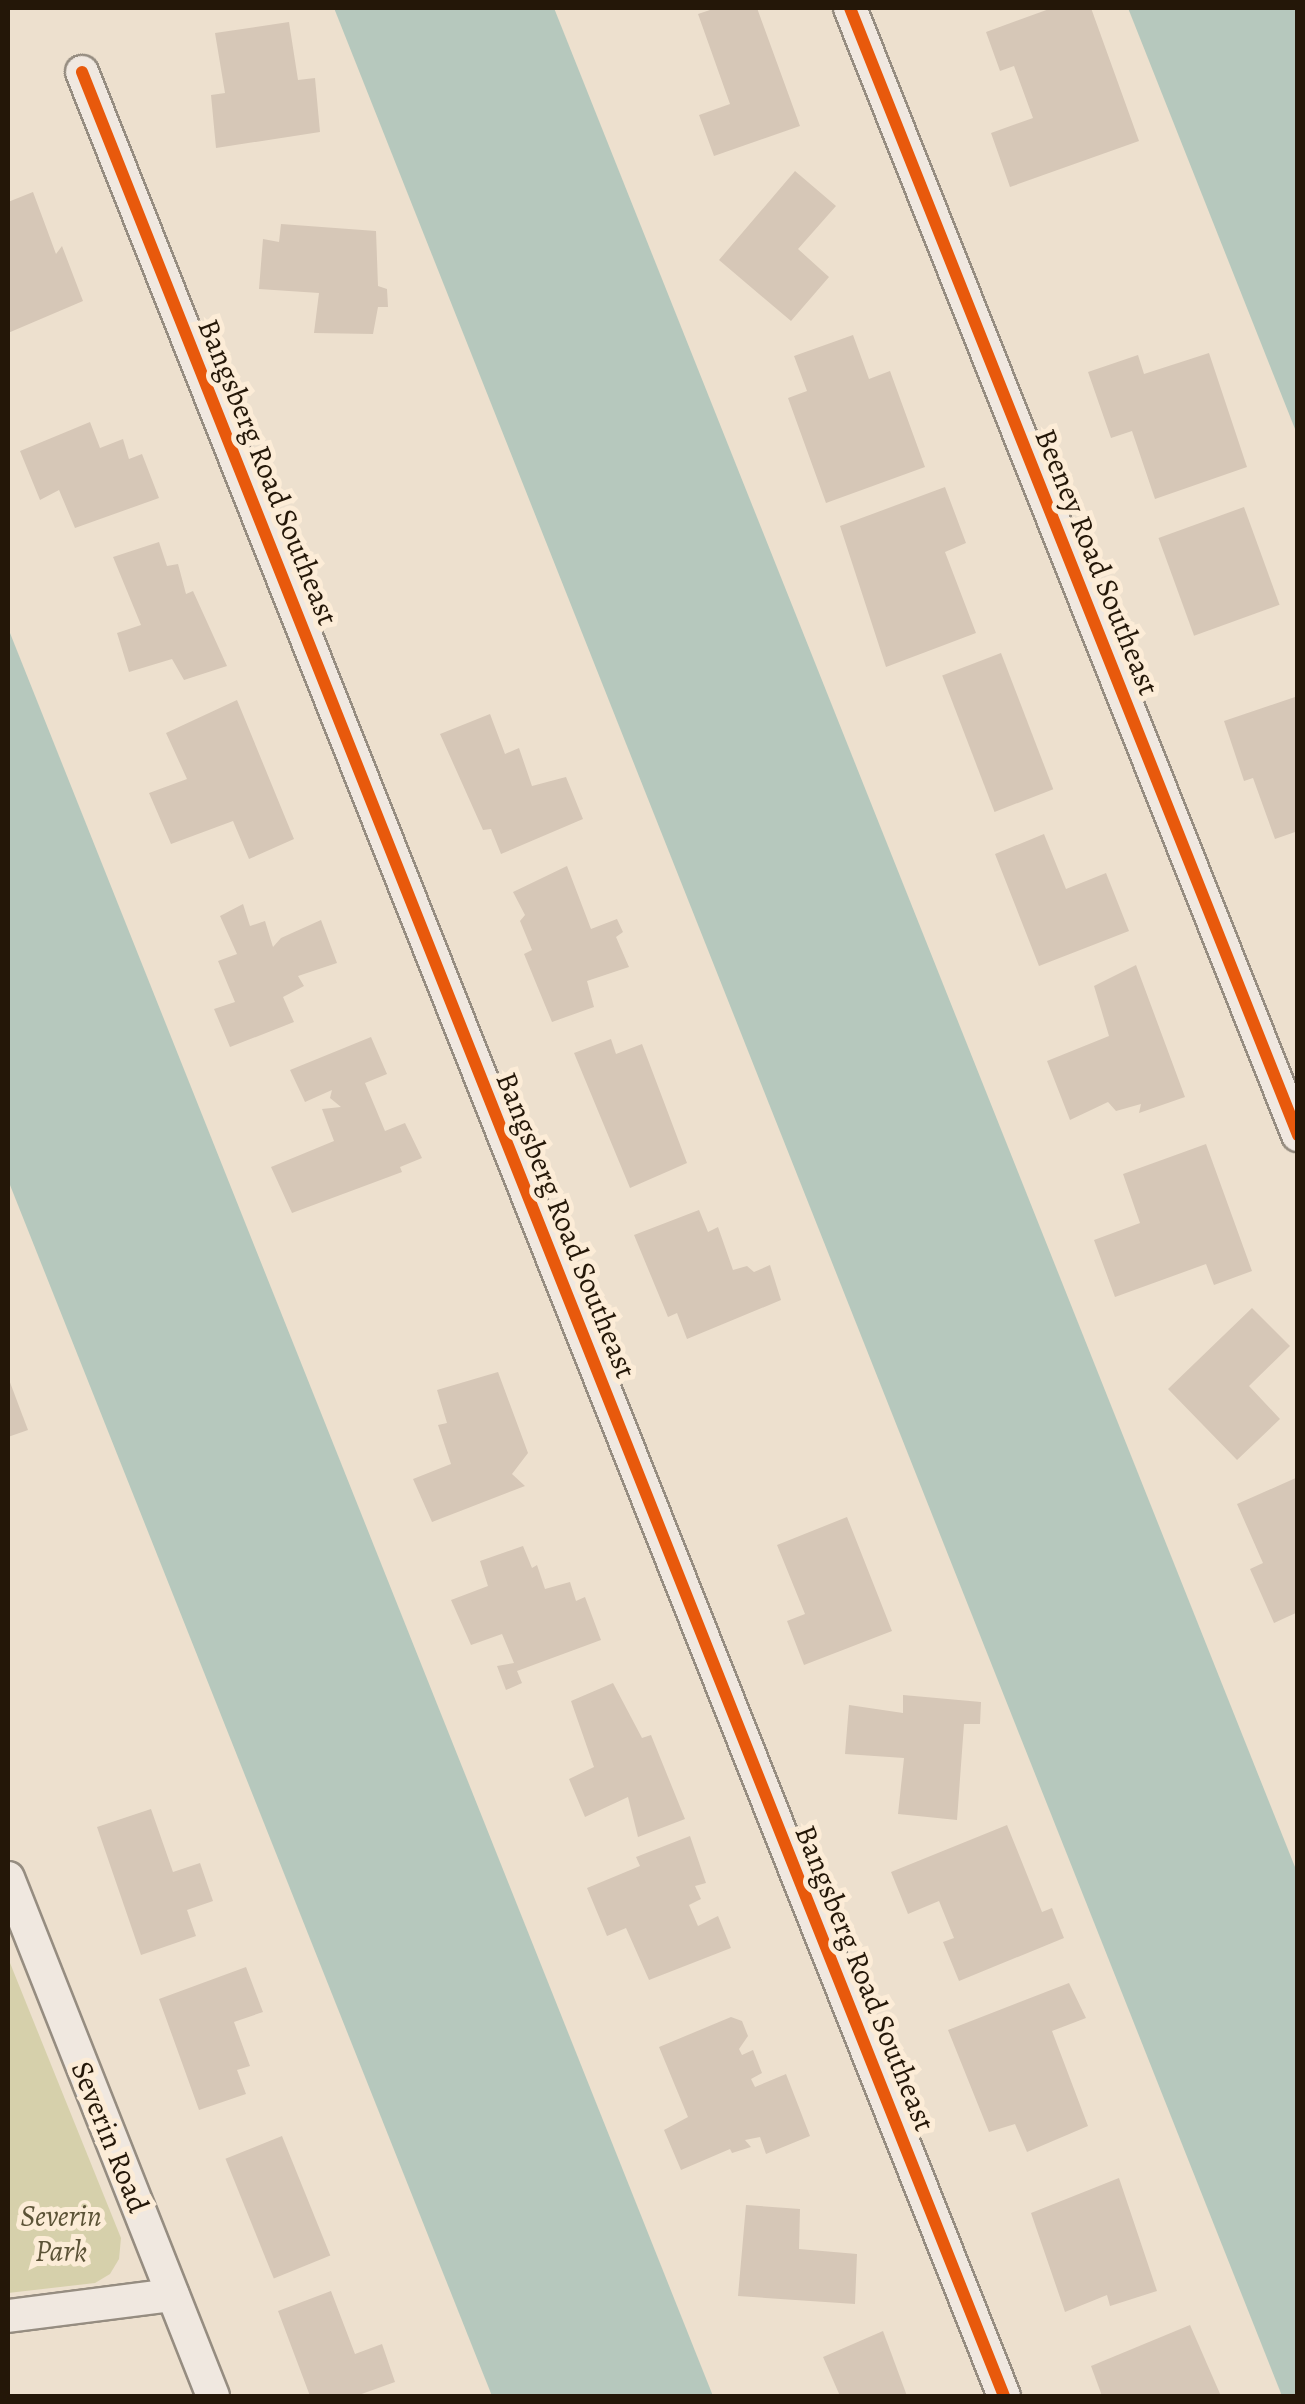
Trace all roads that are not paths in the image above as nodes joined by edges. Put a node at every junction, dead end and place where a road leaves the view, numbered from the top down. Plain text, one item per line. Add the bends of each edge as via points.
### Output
1 (850, 8) edge
2 (82, 72) dead end
3 (1298, 1135) edge
4 (8, 1878) edge
5 (173, 2295) junction
6 (8, 2316) edge
7 (213, 2396) edge
8 (1004, 2396) edge

1 - 3 street, Beeney Road Southeast
2 - 8 street, Bangsberg Road Southeast
4 - 5 street, Severin Road
5 - 6 street
5 - 7 street, Severin Road

